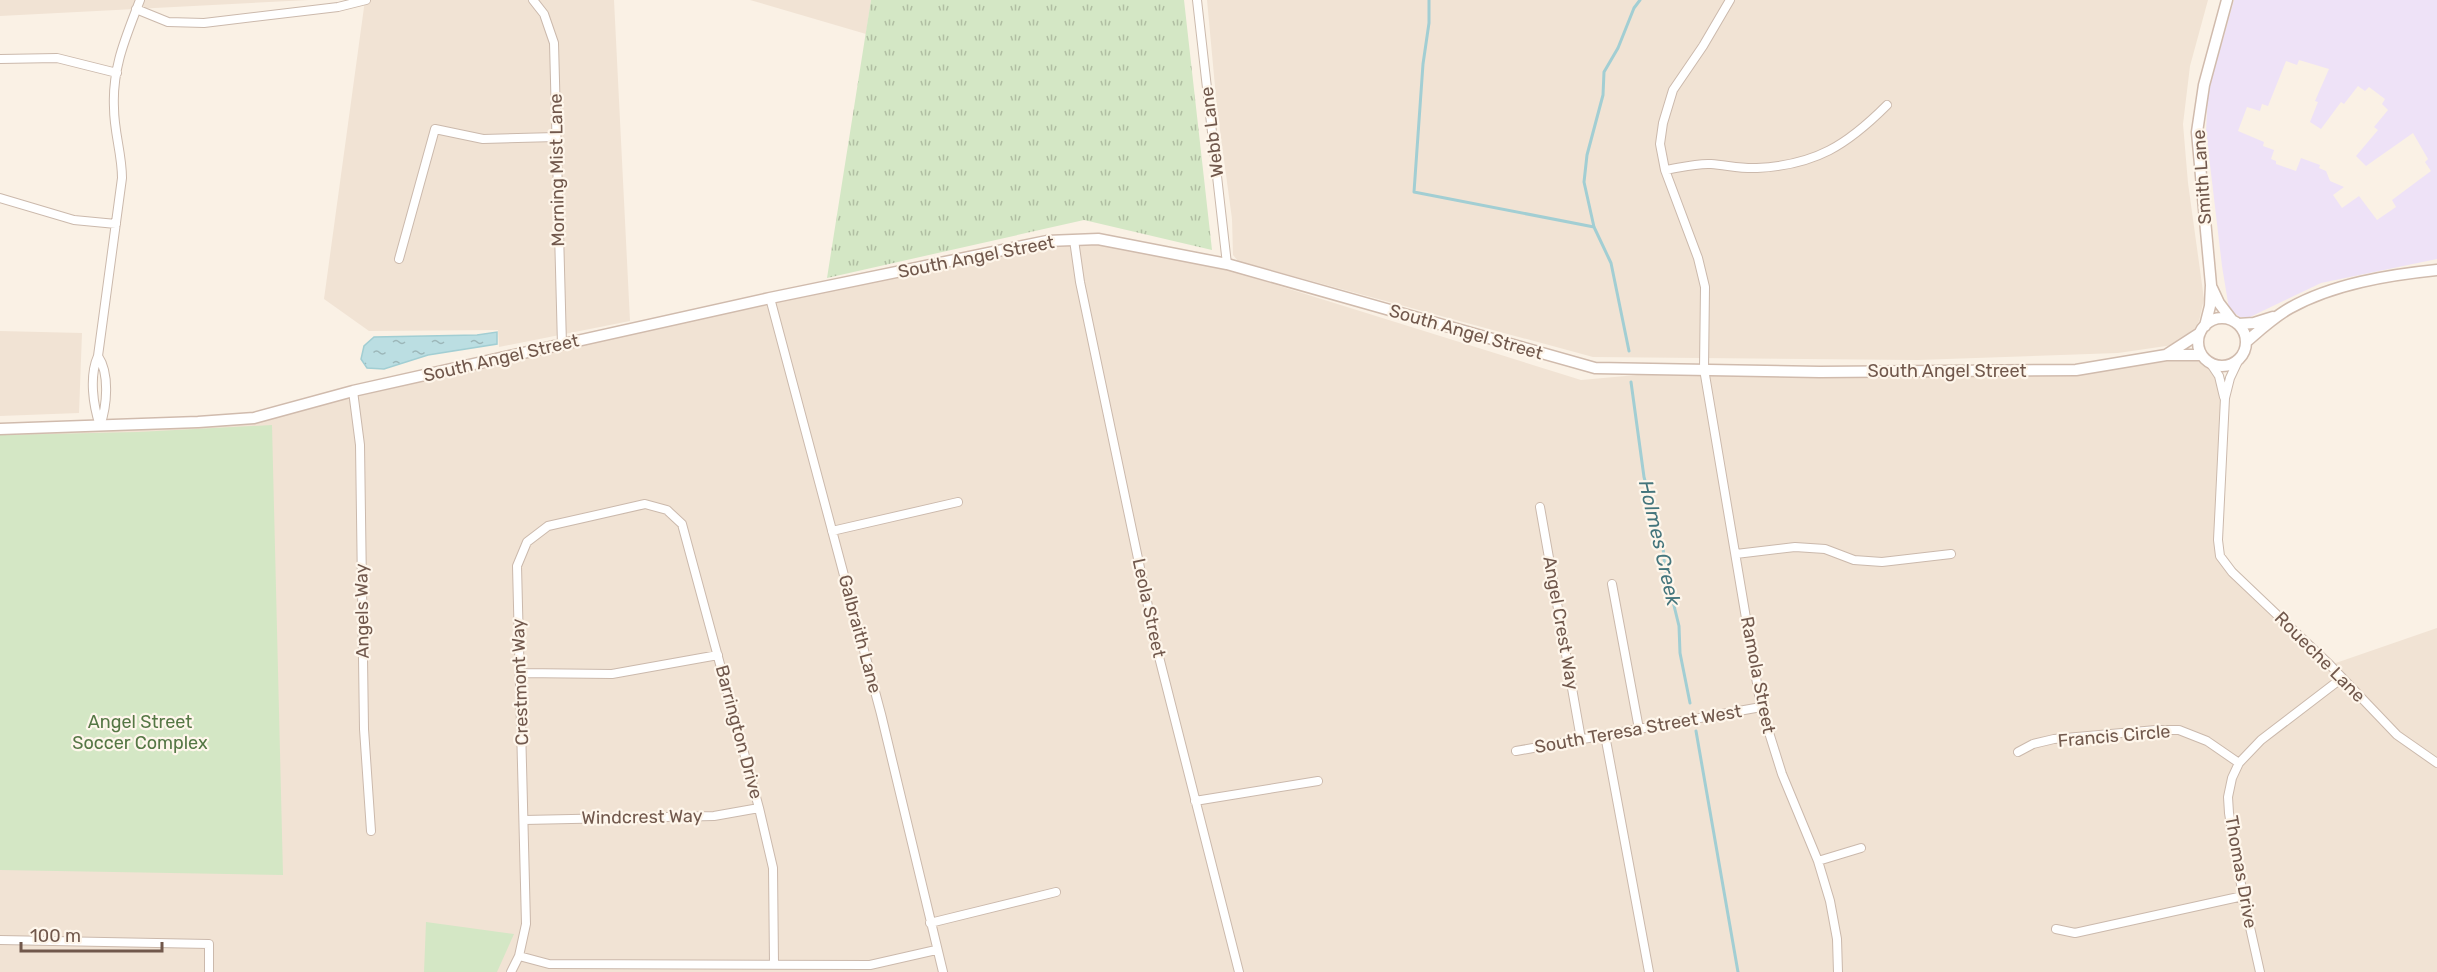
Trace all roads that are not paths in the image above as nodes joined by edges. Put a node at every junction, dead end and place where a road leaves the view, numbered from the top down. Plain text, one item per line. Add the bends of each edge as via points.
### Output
1 (140, 0) edge
2 (366, 0) edge
3 (533, 0) edge
4 (1197, 0) edge
5 (1730, 0) edge
6 (2227, 0) edge
7 (136, 9) junction
8 (0, 59) edge
9 (117, 73) junction
10 (1887, 105) dead end
11 (556, 137) junction
12 (1665, 170) junction
13 (0, 198) edge
14 (116, 224) junction
15 (1074, 240) junction
16 (399, 259) dead end
17 (1227, 264) junction
18 (2437, 270) edge
19 (2211, 285) junction
20 (770, 298) junction
21 (2276, 316) junction
22 (2235, 322) junction
23 (2202, 329) junction
24 (2246, 342) junction
25 (562, 345) junction
26 (2166, 355) junction
27 (2201, 355) junction
28 (2238, 361) junction
29 (2211, 364) junction
30 (1704, 369) junction
31 (352, 391) junction
32 (2225, 398) junction
33 (100, 426) junction
34 (0, 429) edge
35 (958, 502) dead end
36 (1540, 507) dead end
37 (668, 510) joint
38 (832, 531) junction
39 (1736, 554) junction
40 (1951, 554) dead end
41 (1612, 584) dead end
42 (718, 655) junction
43 (520, 673) junction
44 (2342, 678) junction
45 (1761, 707) junction
46 (1639, 729) junction
47 (1605, 735) junction
48 (1581, 739) junction
49 (1516, 751) dead end
50 (2018, 752) dead end
51 (2239, 763) junction
52 (2437, 763) edge
53 (1318, 781) dead end
54 (1195, 801) junction
55 (759, 808) junction
56 (524, 820) junction
57 (371, 831) dead end
58 (1862, 848) dead end
59 (1818, 861) junction
60 (1056, 892) dead end
61 (2243, 896) junction
62 (930, 923) junction
63 (2056, 929) dead end
64 (0, 940) edge
65 (936, 950) junction
66 (519, 956) junction
67 (774, 964) junction
68 (209, 972) edge
69 (511, 972) edge
70 (943, 972) edge
71 (1239, 972) edge
72 (1649, 972) edge
73 (1838, 972) edge
74 (2260, 972) edge

1 - 7 street
2 - 7 street via 204,23 168,21
3 - 11 street, Morning Mist Lane via 544,14 554,43
4 - 17 street, Webb Lane
5 - 12 street, Ramola Street via 1672,90 1660,144
6 - 19 street, Smith Lane via 2204,86 2197,132
7 - 9 street via 122,43
8 - 9 street via 57,58
9 - 14 street via 114,109 122,171
10 - 12 street via 1859,133 1822,155 1756,168 1708,164
11 - 16 street via 483,139 435,129
11 - 25 street, Morning Mist Lane
12 - 30 street, Ramola Street via 1698,258 1704,286
13 - 14 street via 74,220
14 - 33 street via 98,356 93,366 94,411
15 - 17 street, South Angel Street via 1098,239
15 - 20 street, South Angel Street via 1047,241
15 - 54 street, Leola Street via 1157,650
17 - 30 street, South Angel Street via 1595,368
18 - 21 street via 2347,286
19 - 22 street, Smith Lane via 2219,303
19 - 23 street, Smith Lane via 2210,306
20 - 25 street, South Angel Street
20 - 38 street, Galbraith Lane
21 - 22 street via 2254,323
21 - 24 street
22 - 23 street via 2218,319
22 - 24 street
23 - 26 street, South Angel Street
23 - 27 street via 2198,340
24 - 28 street
25 - 31 street, South Angel Street
26 - 27 street, South Angel Street
26 - 30 street, South Angel Street via 2076,370
27 - 29 street
28 - 29 street via 2225,366
28 - 32 street
29 - 32 street
30 - 39 street, Ramola Street
31 - 33 street, South Angel Street via 254,418
31 - 57 street, Angels Way via 360,445 364,729
32 - 44 street, Roueche Lane via 2220,556
33 - 34 street, South Angel Street
35 - 38 street
36 - 48 street, Angel Crest Way
37 - 42 street, Barrington Drive via 682,524
37 - 43 street, Crestmont Way via 645,504 548,526 527,542 517,566
38 - 62 street, Galbraith Lane via 883,722
39 - 40 street via 1795,547 1825,549 1854,560 1882,562
39 - 45 street, Ramola Street
41 - 46 street
42 - 43 street via 612,674
42 - 55 street, Barrington Drive
43 - 56 street, Crestmont Way
44 - 51 street, Thomas Drive via 2261,740
44 - 52 street, Roueche Lane via 2397,735
45 - 46 street, South Teresa Street West
45 - 59 street, Ramola Street via 1782,774
46 - 47 street, South Teresa Street West
47 - 48 street, South Teresa Street West
47 - 72 street
48 - 49 street, South Teresa Street West
50 - 51 street, Francis Circle via 2054,739 2179,730 2207,741
51 - 61 street, Thomas Drive via 2228,797
53 - 54 street
54 - 71 street, Leola Street
55 - 56 street, Windcrest Way via 714,816
55 - 67 street, Barrington Drive via 773,868
56 - 66 street, Crestmont Way via 526,924
58 - 59 street
59 - 73 street, Ramola Street via 1832,911
60 - 62 street
61 - 63 street via 2075,933
61 - 74 street, Thomas Drive
62 - 65 street, Galbraith Lane
64 - 68 street via 209,944
65 - 67 street via 870,965
65 - 70 street, Galbraith Lane
66 - 67 street via 549,964
66 - 69 street, Crestmont Way

